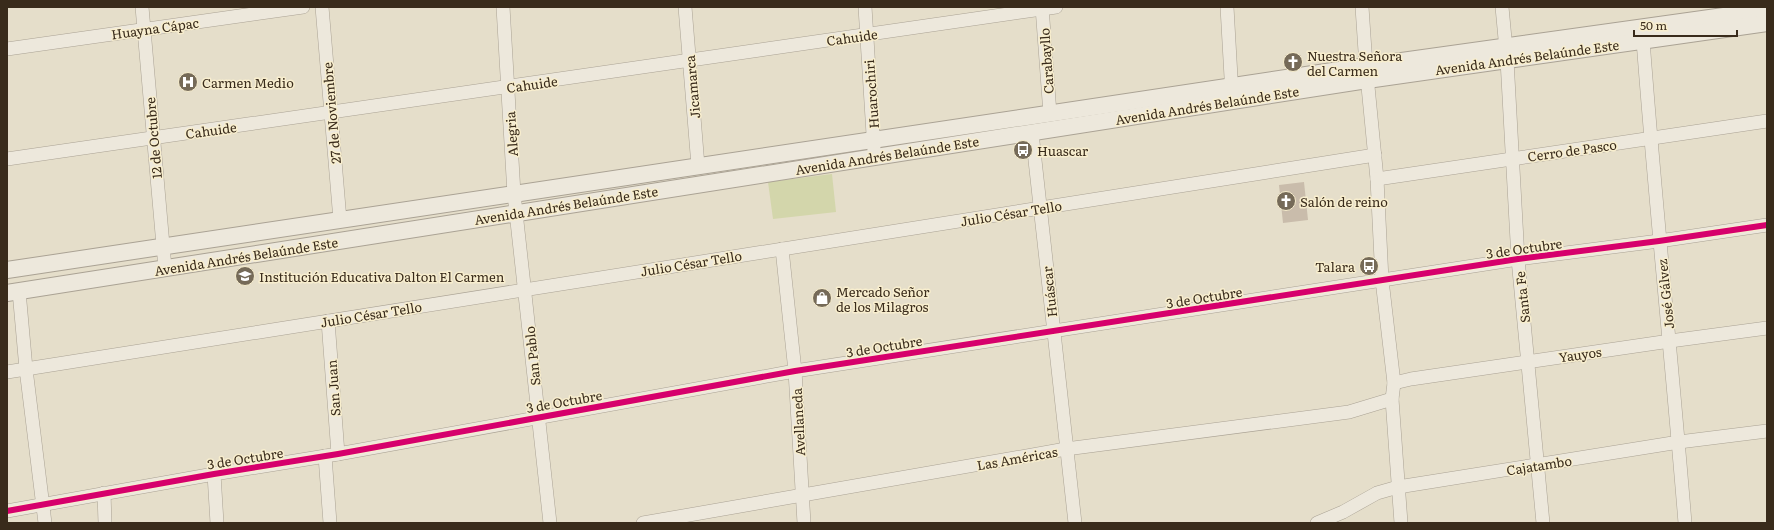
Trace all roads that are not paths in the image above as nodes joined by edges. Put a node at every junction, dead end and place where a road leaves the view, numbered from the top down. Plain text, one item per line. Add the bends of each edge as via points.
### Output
1 (142, 7) edge
2 (303, 7) edge
3 (322, 7) edge
4 (503, 7) edge
5 (685, 7) edge
6 (865, 7) edge
7 (1056, 7) edge
8 (1226, 7) edge
9 (1362, 7) edge
10 (1502, 7) edge
11 (1042, 8) edge
12 (1767, 10) edge
13 (1767, 23) edge
14 (144, 30) junction
15 (867, 35) junction
16 (1643, 40) junction
17 (7, 49) edge
18 (1507, 53) junction
19 (690, 61) junction
20 (1366, 73) junction
21 (508, 87) junction
22 (1232, 94) junction
23 (332, 113) junction
24 (1050, 114) junction
25 (1767, 121) edge
26 (1032, 133) junction
27 (153, 138) junction
28 (1650, 138) junction
29 (874, 140) junction
30 (1375, 155) junction
31 (875, 157) junction
32 (1512, 158) junction
33 (7, 159) edge
34 (698, 166) junction
35 (1377, 179) junction
36 (514, 194) junction
37 (1040, 208) junction
38 (516, 213) junction
39 (340, 220) junction
40 (1767, 225) edge
41 (1659, 241) junction
42 (162, 246) junction
43 (782, 249) junction
44 (1518, 259) junction
45 (165, 268) junction
46 (7, 270) edge
47 (1382, 280) junction
48 (525, 290) junction
49 (13, 292) edge
50 (328, 321) junction
51 (1767, 328) edge
52 (1054, 332) junction
53 (1670, 341) junction
54 (1528, 362) junction
55 (26, 369) junction
56 (795, 371) junction
57 (7, 372) edge
58 (1394, 383) junction
59 (1392, 399) junction
60 (539, 417) junction
61 (1767, 431) edge
62 (1678, 442) junction
63 (1066, 449) junction
64 (331, 455) junction
65 (1537, 465) junction
66 (214, 474) junction
67 (1398, 488) junction
68 (104, 493) junction
69 (802, 495) junction
70 (42, 505) junction
71 (7, 511) edge
72 (45, 523) edge
73 (105, 523) edge
74 (217, 523) edge
75 (330, 523) edge
76 (550, 523) edge
77 (643, 523) edge
78 (804, 523) edge
79 (1075, 523) edge
80 (1317, 523) edge
81 (1401, 523) edge
82 (1543, 523) edge
83 (1685, 523) edge

1 - 14 street, 12 de Octubre
2 - 14 street, Huayna Cápac
3 - 23 street, 27 de Noviembre
4 - 21 street, Alegria
5 - 19 street, Jicamarca
6 - 15 street, Huarochiri
7 - 11 street, Cahuide
8 - 22 street
9 - 20 street
10 - 18 street, Santa Fe
11 - 15 street, Cahuide
11 - 24 street, Carabayllo
12 - 18 street, Avenida Andrés Belaúnde Este
13 - 16 street, Avenida Andrés Belaúnde Este
14 - 17 street, Huayna Cápac
14 - 27 street, 12 de Octubre
15 - 19 street, Cahuide
15 - 29 street, Huarochiri
16 - 18 street, Avenida Andrés Belaúnde Este
16 - 28 street, José Gálvez
18 - 20 street, Avenida Andrés Belaúnde Este
18 - 32 street, Santa Fe
19 - 21 street, Cahuide
19 - 34 street, Jicamarca
20 - 22 street, Avenida Andrés Belaúnde Este
20 - 30 street
21 - 23 street, Cahuide
21 - 36 street, Alegria
22 - 24 street, Avenida Andrés Belaúnde Este
22 - 26 street, Avenida Andrés Belaúnde Este
23 - 27 street, Cahuide
23 - 39 street, 27 de Noviembre
24 - 29 street, Avenida Andrés Belaúnde Este
25 - 28 street, Cerro de Pasco
26 - 31 street, Avenida Andrés Belaúnde Este
26 - 37 street, Huáscar
27 - 33 street, Cahuide
27 - 42 street, 12 de Octubre
28 - 32 street, Cerro de Pasco
28 - 41 street, José Gálvez
29 - 31 street, Huarochiri
29 - 34 street, Avenida Andrés Belaúnde Este
30 - 35 street
30 - 37 street, Julio César Tello
31 - 38 street, Avenida Andrés Belaúnde Este
32 - 35 street, Cerro de Pasco
32 - 44 street, Santa Fe
34 - 36 street, Avenida Andrés Belaúnde Este
35 - 47 street
36 - 38 street, Alegria
36 - 39 street, Avenida Andrés Belaúnde Este
37 - 43 street, Julio César Tello
37 - 52 street, Huáscar
38 - 45 street, Avenida Andrés Belaúnde Este
38 - 48 street, San Pablo
39 - 42 street, Avenida Andrés Belaúnde Este
40 - 41 street, 3 de Octubre
41 - 44 street, 3 de Octubre
41 - 53 street, José Gálvez
42 - 45 street, 12 de Octubre
42 - 46 street, Avenida Andrés Belaúnde Este
43 - 48 street, Julio César Tello
43 - 56 street, Avellaneda
44 - 47 street, 3 de Octubre
44 - 54 street, Santa Fe
45 - 49 street, Avenida Andrés Belaúnde Este
47 - 52 street, 3 de Octubre
47 - 58 street
48 - 50 street, Julio César Tello
48 - 60 street, San Pablo
49 - 55 street
50 - 55 street, Julio César Tello
50 - 64 street, San Juan
51 - 53 street, Yauyos
52 - 56 street, 3 de Octubre
52 - 63 street, Huáscar
53 - 54 street, Yauyos
53 - 62 street, José Gálvez
54 - 58 street, Yauyos via 1411,378
54 - 65 street, Santa Fe
55 - 57 street, Julio César Tello
55 - 70 street
56 - 60 street, 3 de Octubre
56 - 69 street, Avellaneda
58 - 59 street
59 - 63 street, Las Américas via 1349,412
59 - 67 street
60 - 64 street, 3 de Octubre
60 - 76 street, San Pablo
61 - 62 street, Cajatambo
62 - 65 street, Cajatambo
62 - 83 street, José Gálvez
63 - 69 street, Las Américas
63 - 79 street, Huáscar
64 - 66 street, 3 de Octubre
64 - 75 street, San Juan
65 - 67 street, Cajatambo
65 - 82 street, Santa Fe
66 - 68 street, 3 de Octubre
66 - 74 street
67 - 80 street, Cajatambo via 1377,493
67 - 81 street
68 - 70 street, 3 de Octubre
68 - 73 street
69 - 77 street, Las Américas
69 - 78 street, Avellaneda
70 - 71 street, 3 de Octubre
70 - 72 street

